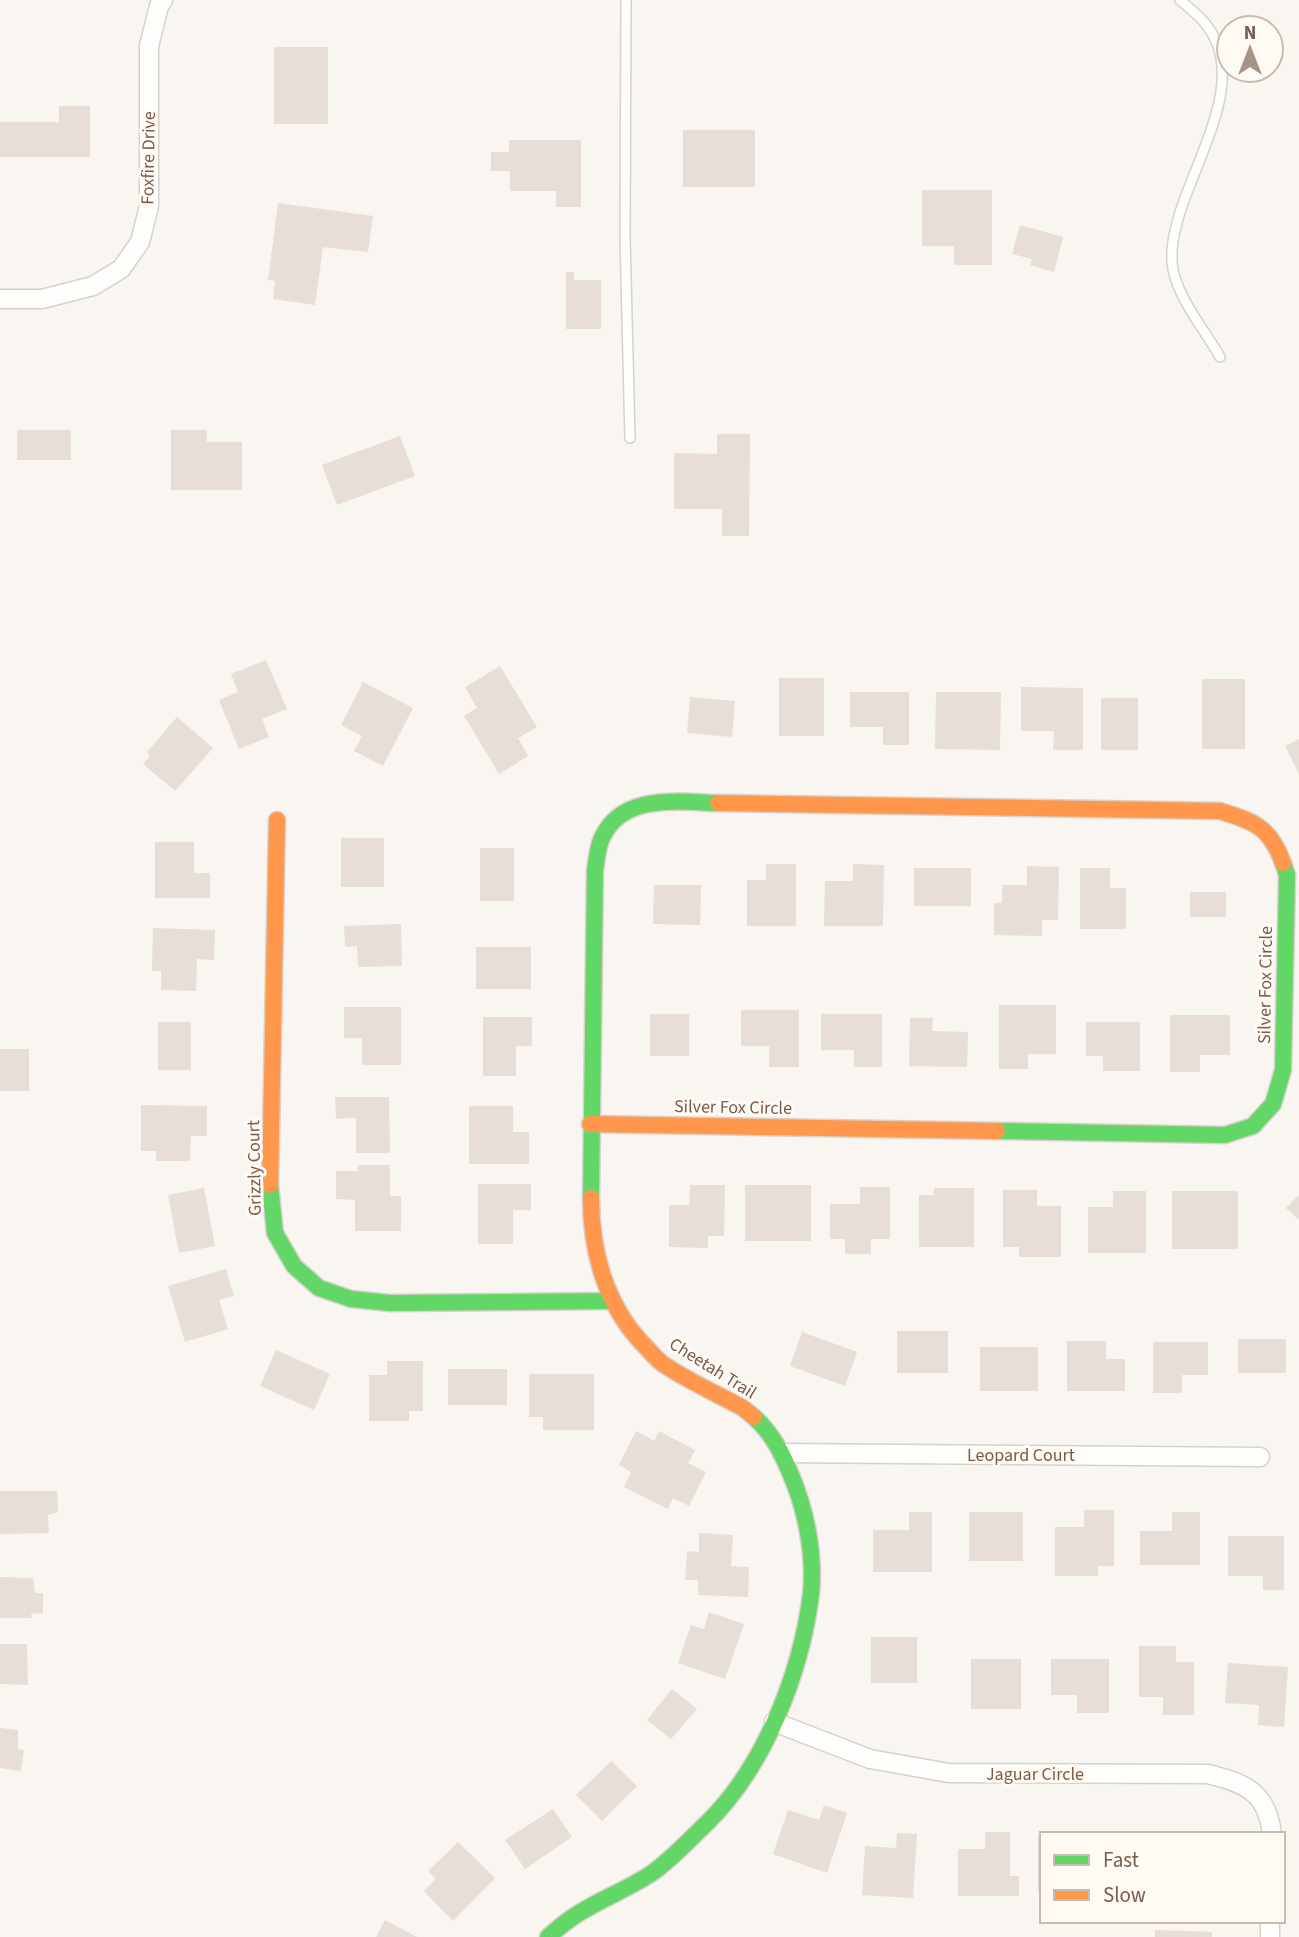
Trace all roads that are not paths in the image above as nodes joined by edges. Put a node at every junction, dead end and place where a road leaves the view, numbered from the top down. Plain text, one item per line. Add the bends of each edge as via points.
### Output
1 (163, 0) edge
2 (626, 0) edge
3 (1180, 0) edge
4 (0, 299) edge
5 (1220, 358) dead end
6 (630, 438) dead end
7 (619, 815) joint
8 (277, 820) dead end
9 (590, 1124) junction
10 (612, 1301) junction
11 (782, 1453) junction
12 (1261, 1457) dead end
13 (774, 1721) junction
14 (1271, 1832) edge
15 (548, 1937) edge

1 - 4 street, Foxfire Drive via 149,47 149,206 140,242 121,269 93,286 42,299
2 - 6 lane
3 - 5 lane via 1205,23 1222,65 1220,99 1176,225 1172,264 1184,296
7 - 9 street, Cheetah Trail via 602,838 595,870
7 - 9 street, Silver Fox Circle via 645,802 676,802 1220,811 1253,821 1276,843 1287,875 1283,1070 1273,1104 1253,1126 1225,1135
8 - 10 street, Grizzly Court via 270,1195 275,1233 294,1266 319,1288 390,1303
9 - 10 street, Cheetah Trail via 591,1215 597,1258
10 - 11 street, Cheetah Trail via 631,1331 662,1363 743,1408 765,1427
11 - 12 street, Leopard Court
11 - 13 street, Cheetah Trail via 800,1494 809,1540 811,1592 799,1656
13 - 14 street, Jaguar Circle via 870,1759 949,1773 1208,1774 1240,1782 1262,1801
13 - 15 street, Cheetah Trail via 751,1768 709,1821 653,1872 573,1917

